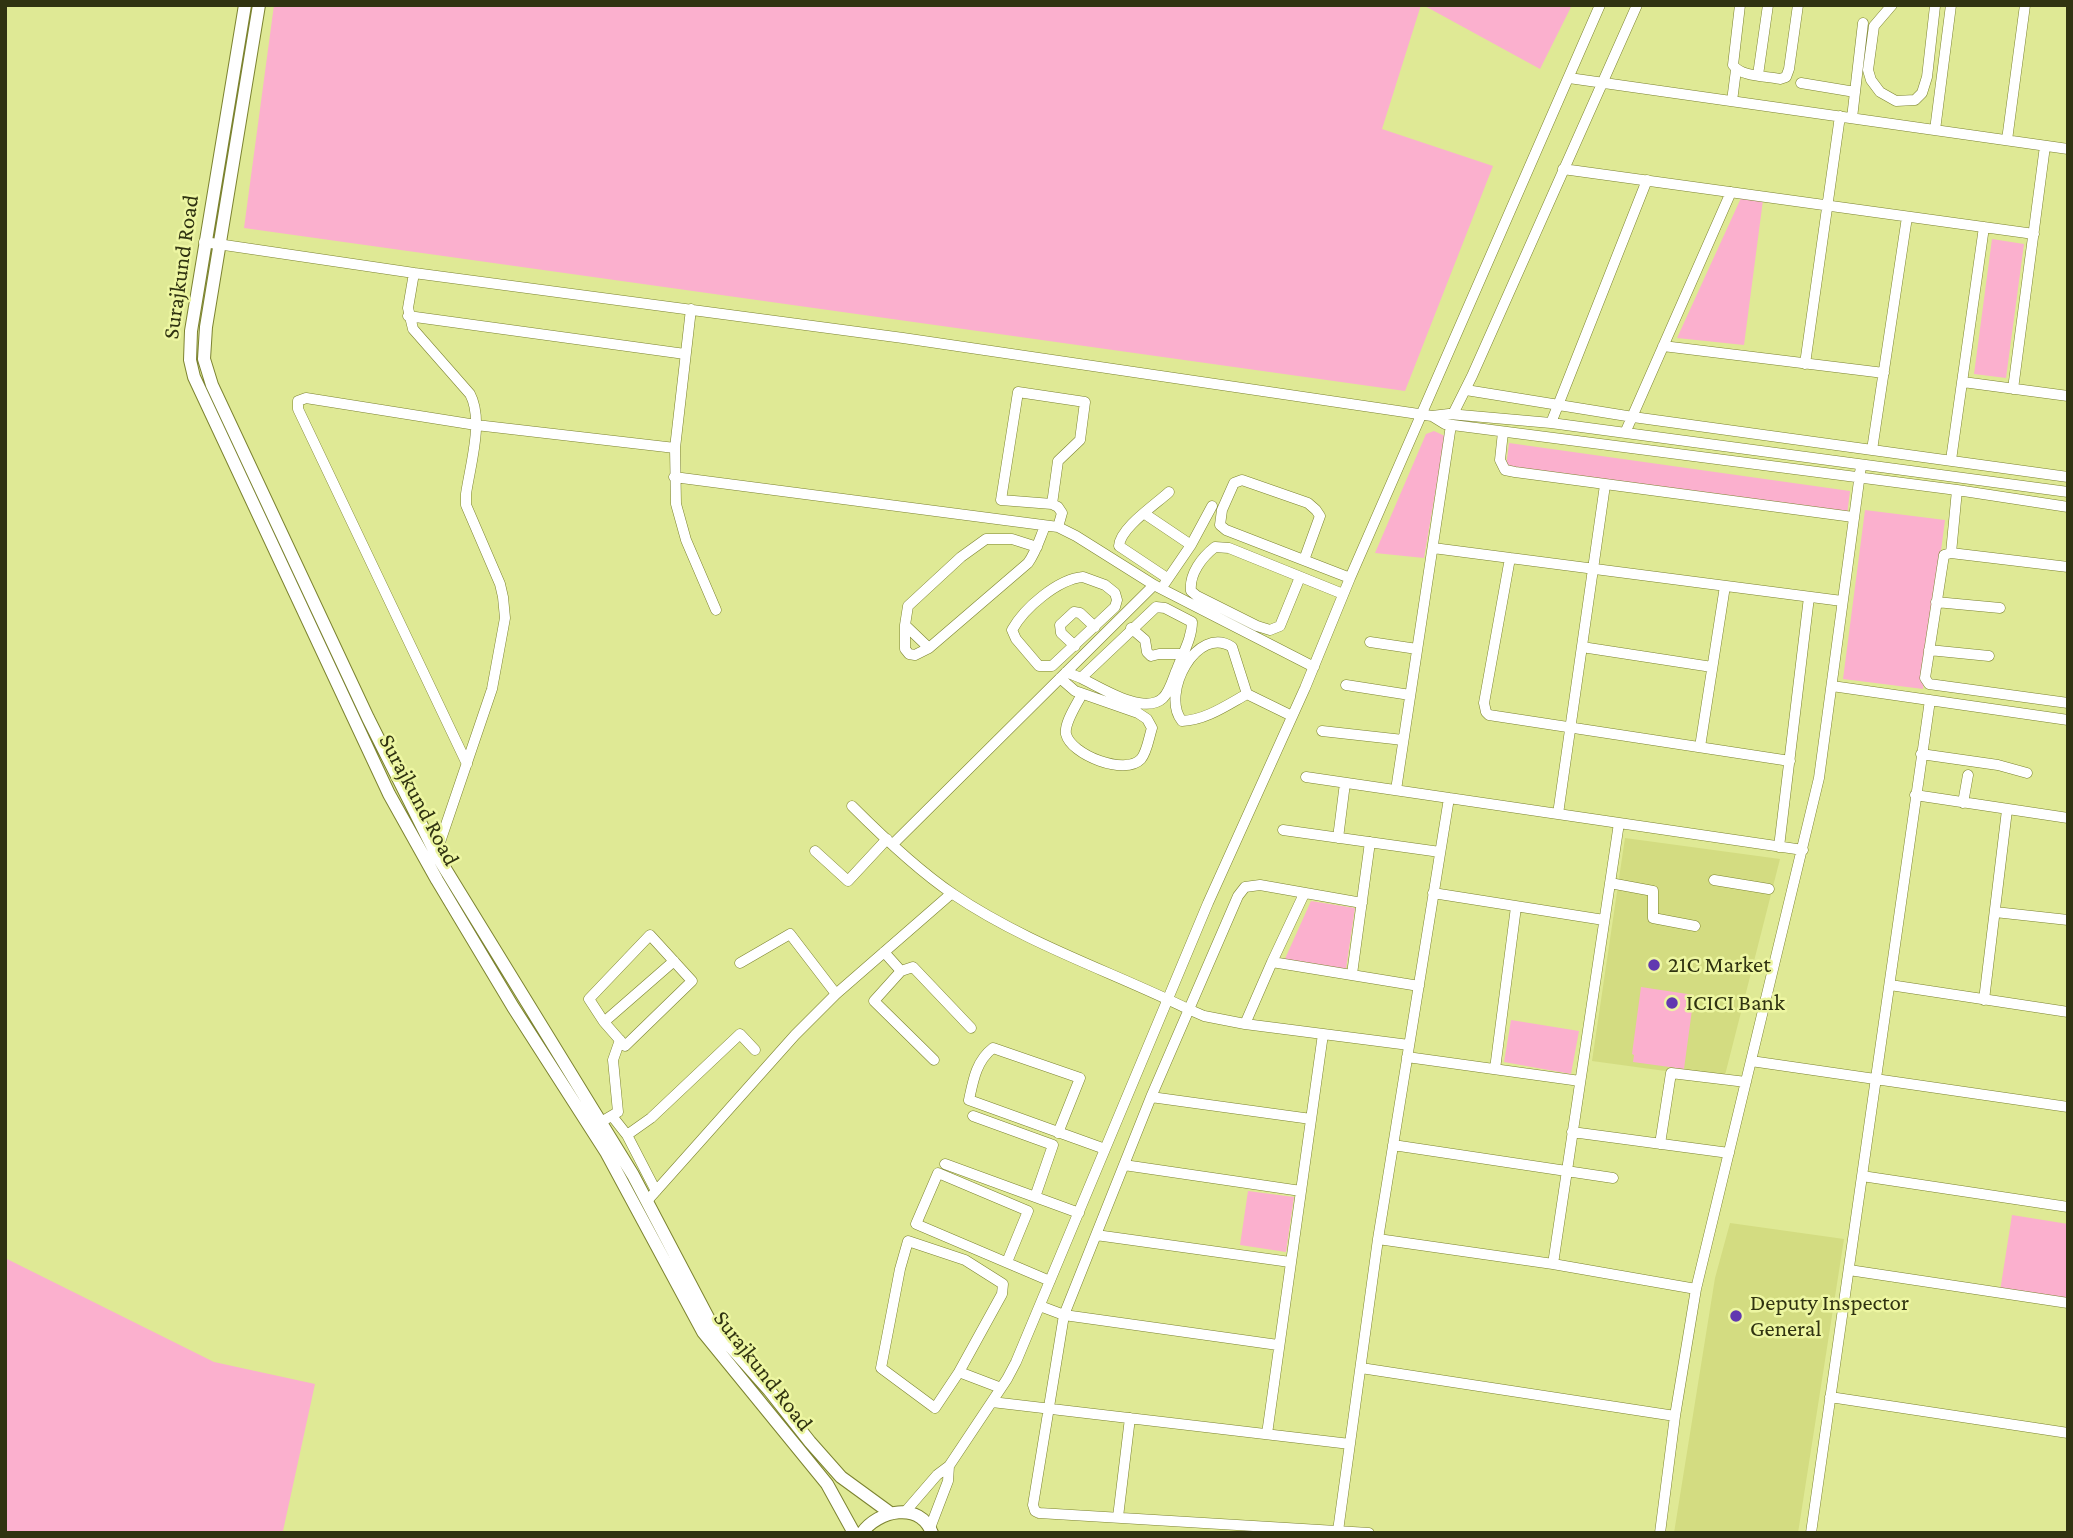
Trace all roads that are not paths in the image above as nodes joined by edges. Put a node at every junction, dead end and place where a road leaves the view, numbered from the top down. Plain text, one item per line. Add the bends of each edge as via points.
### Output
1 (245, 5) edge
2 (259, 5) edge
3 (1600, 5) edge
4 (1637, 5) edge
5 (1740, 5) edge
6 (1768, 5) edge
7 (1798, 5) edge
8 (1892, 5) edge
9 (2025, 5) edge
10 (1932, 6) edge
11 (1951, 7) edge
12 (1863, 23) dead end
13 (1736, 70) junction
14 (1758, 75) junction
15 (1569, 78) junction
16 (1602, 83) junction
17 (1801, 83) dead end
18 (1855, 92) junction
19 (1732, 101) junction
20 (1840, 116) junction
21 (1852, 118) junction
22 (1935, 130) junction
23 (2007, 140) junction
24 (2045, 146) junction
25 (2068, 149) edge
26 (1563, 169) junction
27 (1647, 180) junction
28 (1731, 192) junction
29 (1827, 205) junction
30 (1907, 217) junction
31 (1984, 227) junction
32 (2034, 234) junction
33 (204, 242) junction
34 (220, 244) junction
35 (414, 273) junction
36 (691, 309) junction
37 (408, 316) junction
38 (1663, 346) junction
39 (685, 354) junction
40 (1805, 364) junction
41 (1884, 373) junction
42 (1963, 382) junction
43 (2013, 389) junction
44 (1466, 390) junction
45 (2068, 396) edge
46 (1557, 405) junction
47 (1427, 415) junction
48 (1633, 416) junction
49 (1452, 420) junction
50 (1551, 424) junction
51 (476, 425) junction
52 (1722, 429) junction
53 (1503, 432) junction
54 (1625, 433) junction
55 (1804, 440) junction
56 (1718, 446) junction
57 (675, 448) junction
58 (1872, 450) junction
59 (1803, 458) junction
60 (1951, 460) junction
61 (1861, 466) junction
62 (674, 477) junction
63 (2068, 477) edge
64 (1860, 478) junction
65 (1605, 485) junction
66 (1957, 490) junction
67 (1169, 492) dead end
68 (2068, 492) edge
69 (1052, 505) junction
70 (1212, 506) dead end
71 (2068, 507) edge
72 (1145, 514) junction
73 (1853, 517) junction
74 (1045, 526) junction
75 (1058, 527) junction
76 (1191, 545) junction
77 (1037, 547) junction
78 (1433, 548) junction
79 (1951, 553) junction
80 (1510, 558) junction
81 (1304, 560) junction
82 (2068, 567) edge
83 (1594, 569) junction
84 (1300, 577) junction
85 (1167, 578) junction
86 (1350, 578) junction
87 (1725, 586) junction
88 (1157, 587) junction
89 (1343, 594) junction
90 (1810, 597) junction
91 (1842, 601) junction
92 (1936, 602) junction
93 (2000, 608) dead end
94 (716, 610) dead end
95 (905, 625) junction
96 (1095, 627) junction
97 (1131, 628) junction
98 (1086, 635) junction
99 (1370, 642) dead end
100 (1095, 643) junction
101 (1075, 646) junction
102 (1582, 647) junction
103 (929, 648) junction
104 (1417, 649) junction
105 (1929, 650) junction
106 (1183, 654) junction
107 (1989, 656) dead end
108 (1314, 667) junction
109 (1712, 667) junction
110 (1063, 675) junction
111 (1081, 678) junction
112 (1346, 685) dead end
113 (1832, 686) junction
114 (1082, 694) junction
115 (1247, 694) junction
116 (1410, 695) junction
117 (1930, 700) junction
118 (2068, 703) edge
119 (1292, 716) junction
120 (2068, 720) edge
121 (1571, 728) junction
122 (1322, 731) dead end
123 (1403, 740) junction
124 (1700, 747) junction
125 (1922, 754) junction
126 (1790, 761) junction
127 (467, 764) junction
128 (2027, 773) dead end
129 (1968, 775) dead end
130 (1306, 777) dead end
131 (1345, 783) junction
132 (1396, 790) junction
133 (1915, 795) junction
134 (1449, 798) junction
135 (1964, 803) junction
136 (852, 806) dead end
137 (2007, 810) junction
138 (1558, 814) junction
139 (2068, 818) edge
140 (1619, 823) junction
141 (1283, 830) dead end
142 (1338, 838) junction
143 (890, 842) junction
144 (1370, 842) junction
145 (1779, 846) junction
146 (1803, 850) junction
147 (815, 851) dead end
148 (1440, 852) junction
149 (436, 854) junction
150 (1714, 880) dead end
151 (1610, 883) junction
152 (1769, 889) dead end
153 (952, 893) junction
154 (1433, 893) junction
155 (1304, 894) junction
156 (1362, 903) junction
157 (1516, 907) junction
158 (1996, 912) junction
159 (1604, 920) junction
160 (2068, 920) edge
161 (1695, 926) dead end
162 (884, 952) junction
163 (674, 961) junction
164 (1272, 962) junction
165 (740, 963) dead end
166 (901, 971) junction
167 (1352, 974) junction
168 (1890, 985) junction
169 (1419, 986) junction
170 (836, 994) junction
171 (1167, 999) junction
172 (1984, 1000) junction
173 (1188, 1009) junction
174 (2068, 1012) edge
175 (604, 1023) junction
176 (1245, 1024) junction
177 (971, 1028) dead end
178 (1323, 1034) junction
179 (620, 1040) junction
180 (1409, 1045) junction
181 (755, 1049) dead end
182 (1407, 1057) junction
183 (934, 1060) dead end
184 (1751, 1061) junction
185 (1496, 1069) junction
186 (1580, 1081) junction
187 (1875, 1081) junction
188 (1746, 1082) junction
189 (1151, 1097) junction
190 (1017, 1105) dead end
191 (2068, 1107) edge
192 (973, 1116) dead end
193 (1012, 1116) junction
194 (607, 1119) junction
195 (1311, 1119) junction
196 (1572, 1132) junction
197 (1058, 1133) junction
198 (627, 1135) junction
199 (1660, 1144) junction
200 (1394, 1145) junction
201 (1105, 1149) junction
202 (1729, 1153) junction
203 (945, 1164) dead end
204 (1124, 1165) junction
205 (1567, 1171) junction
206 (1862, 1176) junction
207 (1613, 1178) dead end
208 (656, 1191) junction
209 (1301, 1191) junction
210 (1035, 1197) junction
211 (647, 1201) junction
212 (2068, 1207) edge
213 (1079, 1213) junction
214 (1096, 1235) junction
215 (1378, 1239) junction
216 (1007, 1262) junction
217 (1290, 1262) junction
218 (1553, 1264) junction
219 (1849, 1270) junction
220 (1050, 1281) junction
221 (1696, 1289) junction
222 (2068, 1303) edge
223 (1040, 1306) junction
224 (1064, 1315) junction
225 (1278, 1345) junction
226 (1361, 1368) junction
227 (959, 1372) junction
228 (1001, 1388) junction
229 (1830, 1397) junction
230 (992, 1402) junction
231 (1048, 1409) junction
232 (1675, 1416) junction
233 (1130, 1418) junction
234 (2068, 1433) edge
235 (1267, 1434) junction
236 (1350, 1444) junction
237 (949, 1466) junction
238 (905, 1511) junction
239 (889, 1512) junction
240 (1118, 1517) junction
241 (931, 1530) edge
242 (1338, 1531) junction
243 (854, 1533) edge
244 (862, 1533) edge
245 (1369, 1533) edge
246 (1660, 1533) edge
247 (1811, 1533) edge

1 - 33 main road, Surajkund Road
2 - 34 main road, Surajkund Road
3 - 15 street
4 - 16 street
5 - 13 street via 1733,54
6 - 14 street
7 - 14 street via 1786,77
8 - 10 street via 1874,26 1868,69 1881,92 1896,101 1916,100 1922,93
9 - 23 street
10 - 11 street
11 - 22 street
12 - 18 street
13 - 14 street
13 - 19 street
15 - 16 street
15 - 47 street
16 - 19 street
16 - 26 street
17 - 18 street
18 - 21 street
19 - 20 street
20 - 21 street
20 - 29 street
21 - 22 street
22 - 23 street
23 - 24 street
24 - 25 street
24 - 32 street
26 - 27 street
26 - 44 street
27 - 28 street
27 - 46 street
28 - 29 street
28 - 38 street
29 - 30 street
29 - 40 street
30 - 31 street
30 - 41 street
31 - 32 street
31 - 42 street
32 - 43 street
33 - 34 street
33 - 243 main road, Surajkund Road via 189,346 194,377 389,794 506,995 606,1152 703,1332 827,1484
34 - 35 street
34 - 149 main road, Surajkund Road via 204,346 212,385
35 - 36 street
35 - 37 street
36 - 39 street
36 - 47 street
37 - 39 street
37 - 51 street via 417,335 470,394 477,411
38 - 40 street
38 - 48 street
39 - 57 street
40 - 41 street
41 - 58 street
42 - 43 street
42 - 60 street
43 - 45 street
44 - 46 street
44 - 49 street
46 - 48 street
46 - 50 street
47 - 49 street via 1445,424
47 - 86 street
48 - 52 street
48 - 54 street
49 - 50 street
49 - 53 street
49 - 78 street
50 - 54 street
51 - 57 street
51 - 127 street via 466,505 499,584 505,618 492,689
51 - 127 street via 306,398 297,404
52 - 55 street
52 - 56 street
53 - 64 street
53 - 65 street via 1500,460 1505,470
54 - 56 street
55 - 58 street
55 - 59 street
56 - 59 street
57 - 62 street
58 - 60 street
59 - 61 street
60 - 63 street
61 - 64 street
61 - 68 street
62 - 74 street
62 - 94 street via 680,523
64 - 66 street
64 - 73 street
65 - 73 street
65 - 83 street
66 - 71 street
66 - 79 street
67 - 72 street
69 - 69 street via 1001,500 1018,392 1085,402 1080,440 1058,461
69 - 75 street via 1062,513
70 - 76 street
72 - 76 street
72 - 85 street via 1119,537 1119,546
73 - 91 street
74 - 75 street
74 - 77 street
75 - 88 street
76 - 85 street
77 - 95 street via 1012,539 986,539 908,606
77 - 103 street via 1028,564
78 - 80 street
78 - 104 street
79 - 82 street
79 - 92 street via 1943,557
80 - 83 street
80 - 121 street via 1486,712
81 - 81 street via 1320,516 1316,510 1242,480 1234,484 1220,525
81 - 86 street
83 - 87 street
83 - 102 street
84 - 84 street via 1229,548 1215,547 1190,581 1197,596 1270,630 1280,626
84 - 89 street
85 - 88 street
86 - 89 street
87 - 90 street
87 - 109 street
88 - 100 street
88 - 108 street
89 - 108 street
90 - 91 street
90 - 126 street
91 - 113 street
92 - 93 street
92 - 105 street
95 - 103 street
95 - 103 street via 909,654
96 - 98 street
96 - 101 street via 1080,613 1066,618 1061,633
96 - 101 street via 1115,607 1115,593 1083,577 1061,582 1019,616 1012,630 1040,666 1052,666
97 - 106 street via 1145,640 1149,655
97 - 106 street via 1156,607 1185,617 1192,622 1192,632
97 - 111 street
98 - 100 street
98 - 101 street
99 - 104 street
100 - 110 street
102 - 109 street
102 - 121 street
104 - 116 street
105 - 107 street
105 - 118 street via 1929,684
106 - 111 street via 1171,686 1154,703 1133,703
108 - 119 street
109 - 124 street
110 - 111 street
110 - 114 street via 1074,691
110 - 143 street
112 - 116 street
113 - 117 street
113 - 146 street
114 - 114 street via 1147,719 1152,728 1141,759 1119,765 1082,754 1066,729
115 - 115 street via 1232,647 1225,642 1203,647 1191,657 1174,694 1182,721 1205,717
115 - 119 street
116 - 123 street
117 - 120 street
117 - 125 street
119 - 171 street
121 - 124 street
121 - 138 street
122 - 123 street
123 - 132 street
124 - 126 street
125 - 128 street
125 - 133 street
126 - 145 street
127 - 149 street
129 - 135 street
130 - 131 street
131 - 132 street
131 - 142 street
132 - 134 street
133 - 135 street
133 - 168 street
134 - 138 street
134 - 148 street
135 - 137 street
136 - 143 street
137 - 139 street
137 - 158 street
138 - 140 street
140 - 145 street
140 - 151 street
141 - 142 street
142 - 144 street
143 - 147 street via 848,881
143 - 153 street
144 - 148 street
144 - 156 street
145 - 146 street
146 - 184 street
148 - 154 street
149 - 194 main road, Surajkund Road
150 - 152 street
151 - 159 street
151 - 161 street via 1653,891 1653,918
153 - 162 street
153 - 171 street via 1012,928
154 - 157 street
154 - 169 street
155 - 156 street
155 - 164 street
155 - 173 street via 1260,885 1245,887
156 - 167 street
157 - 159 street
157 - 185 street
158 - 160 street
158 - 172 street
159 - 186 street
162 - 166 street
162 - 170 street
163 - 175 street
163 - 175 street via 650,935 589,999
163 - 179 street via 692,981 625,1046
164 - 167 street
164 - 176 street
165 - 170 street via 790,934
166 - 177 street via 913,967
166 - 183 street via 874,1001
167 - 169 street
168 - 172 street
168 - 187 street
169 - 180 street
170 - 208 street
171 - 173 street
171 - 201 street
172 - 174 street
173 - 176 street
173 - 189 street
175 - 179 street
176 - 178 street
178 - 180 street
178 - 195 street
179 - 194 street via 613,1060 618,1112
180 - 182 street
181 - 198 street via 740,1034
182 - 185 street
182 - 200 street
184 - 187 street
184 - 188 street
185 - 186 street
186 - 196 street
187 - 191 street
187 - 206 street
188 - 199 street via 1671,1073
188 - 202 street
189 - 195 street
189 - 204 street
190 - 193 street
192 - 210 street via 1053,1145
193 - 197 street
193 - 197 street via 968,1100 984,1055 993,1048 1080,1078
194 - 198 street
194 - 211 main road, Surajkund Road
195 - 209 street
196 - 199 street
196 - 205 street
197 - 201 street
198 - 208 street
199 - 202 street
200 - 205 street
200 - 215 street
201 - 213 street
202 - 221 street
203 - 210 street
204 - 209 street
204 - 214 street
205 - 207 street
205 - 218 street
206 - 212 street
206 - 219 street
208 - 211 street
209 - 217 street
210 - 213 street
211 - 239 main road, Surajkund Road via 719,1336 841,1477
213 - 220 street
214 - 217 street
214 - 224 street
215 - 218 street
215 - 226 street
216 - 216 street via 1028,1212 938,1173 916,1224
216 - 220 street
217 - 225 street
218 - 221 street
219 - 222 street
219 - 229 street
220 - 223 street
221 - 232 street
223 - 224 street
223 - 228 street
224 - 225 street
224 - 231 street
225 - 235 street
226 - 232 street
226 - 236 street
227 - 227 street via 935,1408 881,1368 908,1241 965,1260 1003,1284 1002,1294
227 - 228 street
228 - 230 street
229 - 234 street
229 - 247 street
230 - 231 street
230 - 237 street
231 - 233 street
231 - 240 street via 1035,1511
232 - 246 street
233 - 235 street
233 - 240 street
235 - 236 street
236 - 242 street
237 - 238 street
237 - 241 street
238 - 239 main road
238 - 241 main road
239 - 244 main road
240 - 242 street
242 - 245 street

